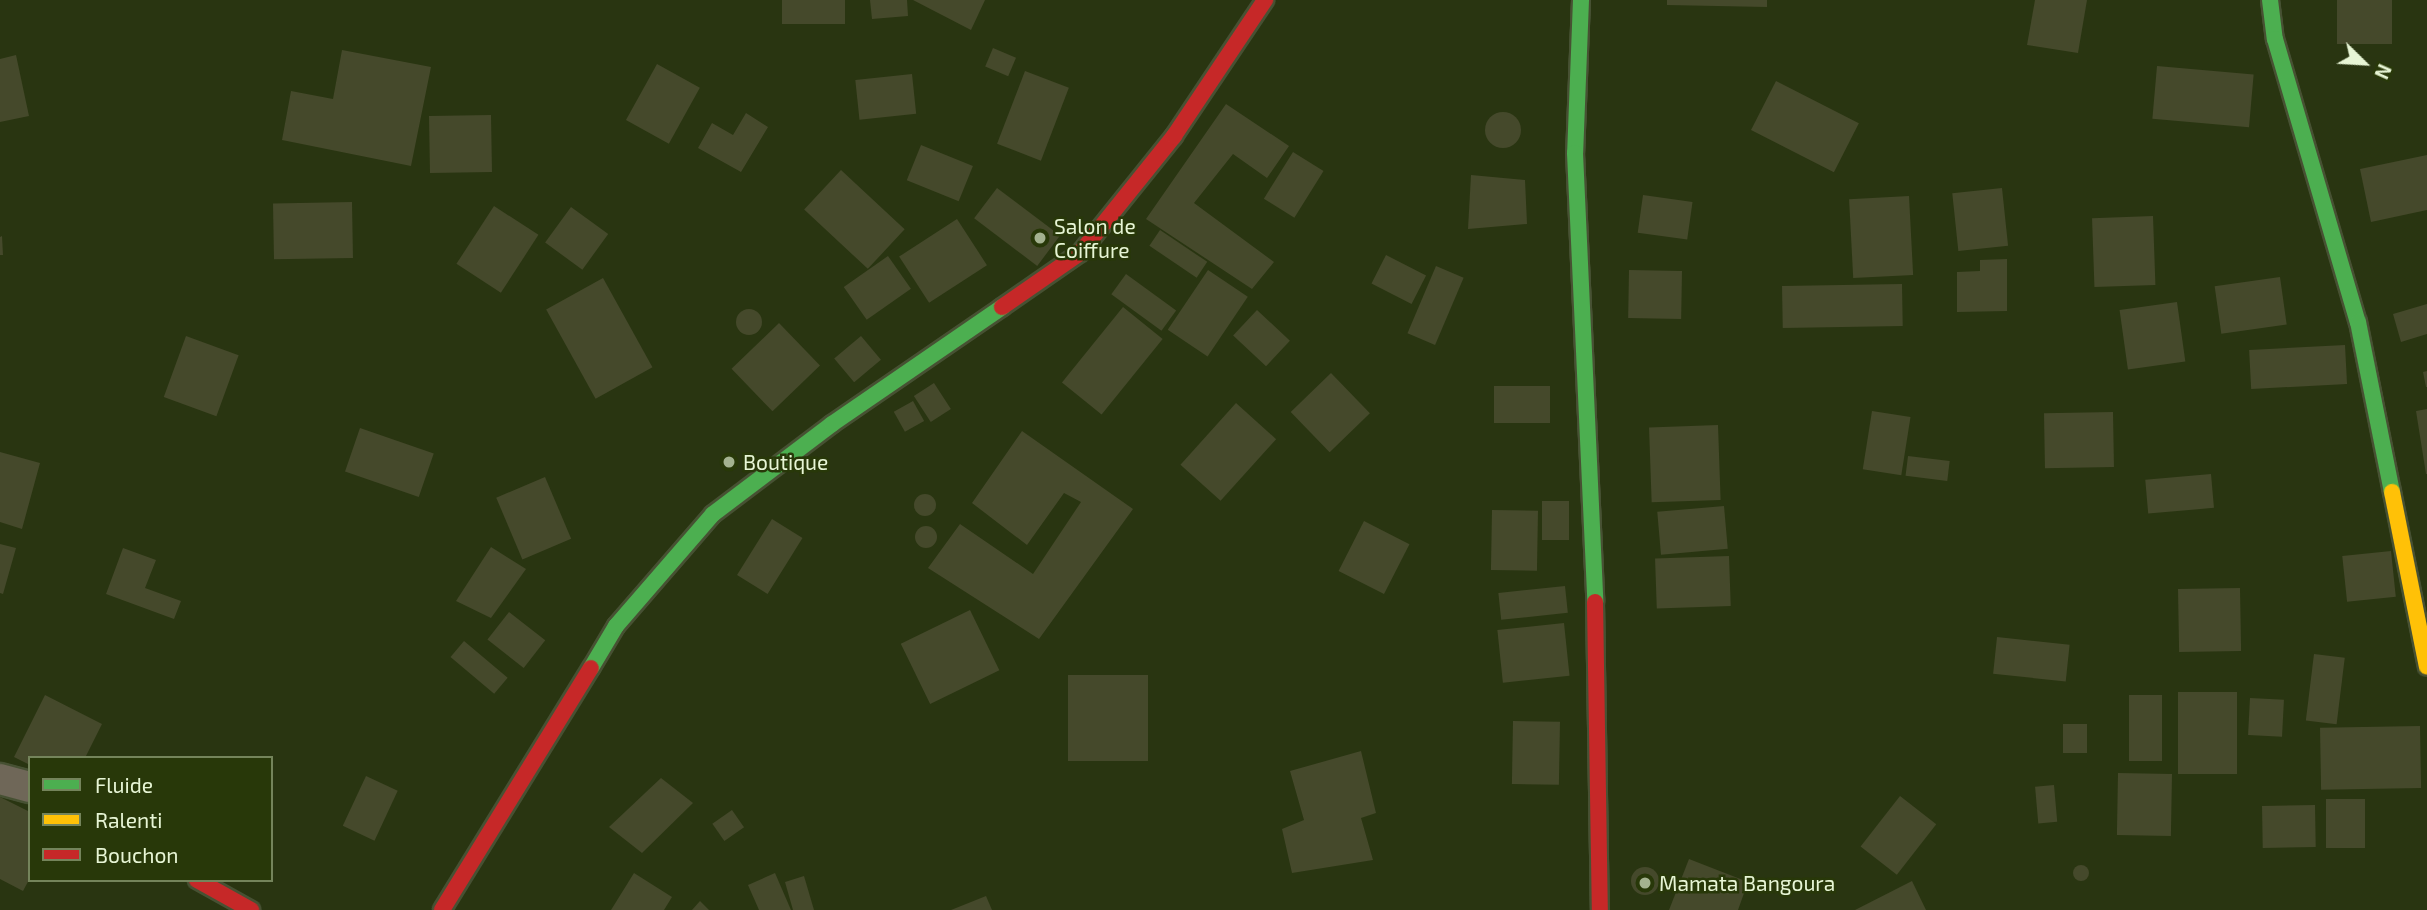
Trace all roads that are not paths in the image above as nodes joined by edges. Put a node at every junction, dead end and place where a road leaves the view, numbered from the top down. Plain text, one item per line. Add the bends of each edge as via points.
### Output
1 (1265, 0) edge
2 (1581, 0) edge
3 (2270, 0) edge
4 (2427, 667) edge
5 (0, 779) edge
6 (28, 786) edge
7 (201, 882) edge
8 (251, 910) edge
9 (442, 910) edge
10 (1600, 910) edge

1 - 9 street via 1174,136 1080,253 832,424 713,514 617,626
2 - 10 street via 1575,153 1598,667
3 - 4 street via 2275,39 2358,322
5 - 6 street
7 - 8 street

